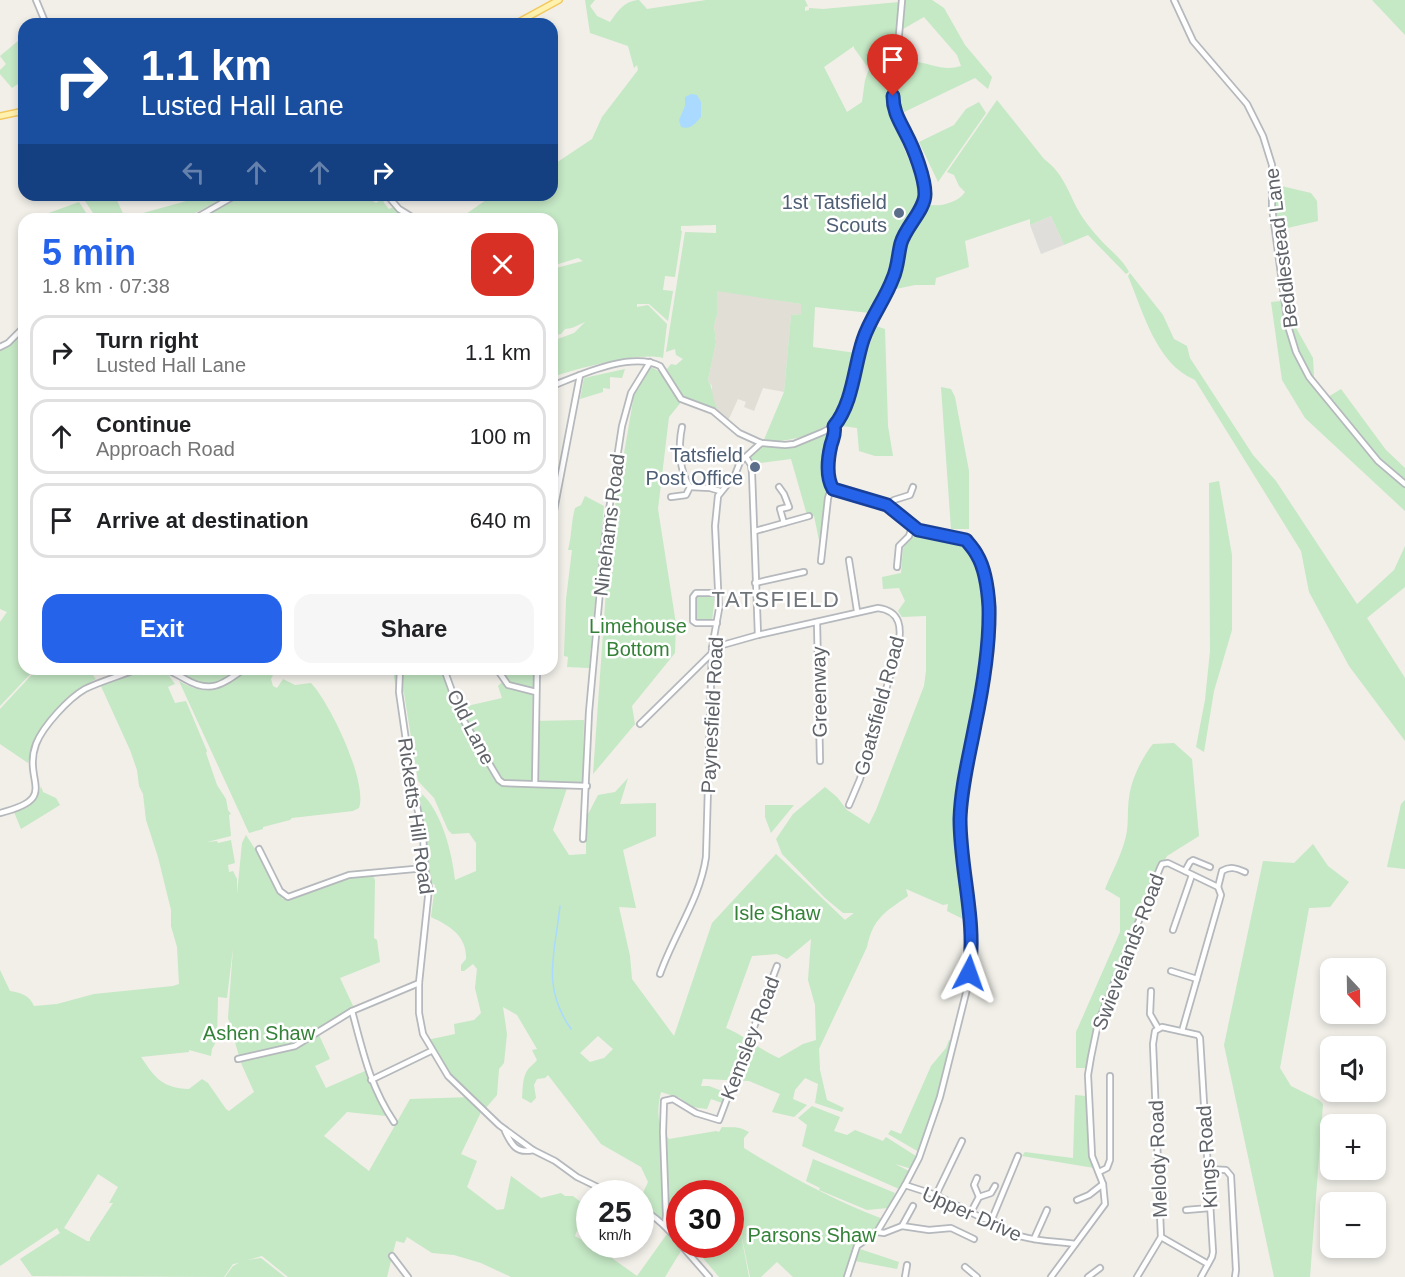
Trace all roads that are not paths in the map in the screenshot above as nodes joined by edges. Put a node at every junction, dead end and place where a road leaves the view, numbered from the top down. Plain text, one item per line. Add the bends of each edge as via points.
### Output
1 (36, 0) edge
2 (559, 0) edge
3 (902, 0) edge
4 (1174, 0) edge
5 (44, 18) edge
6 (526, 18) edge
7 (18, 112) edge
8 (0, 116) edge
9 (226, 201) edge
10 (392, 201) edge
11 (204, 213) edge
12 (404, 213) edge
13 (18, 333) edge
14 (0, 347) edge
15 (650, 362) junction
16 (580, 375) junction
17 (558, 384) edge
18 (834, 426) junction
19 (682, 427) dead end
20 (761, 443) junction
21 (746, 457) junction
22 (558, 478) edge
23 (1405, 484) edge
24 (690, 487) junction
25 (778, 487) dead end
26 (913, 487) dead end
27 (833, 489) junction
28 (720, 491) junction
29 (671, 497) dead end
30 (887, 505) junction
31 (809, 516) dead end
32 (784, 524) junction
33 (912, 527) junction
34 (755, 531) junction
35 (849, 560) dead end
36 (821, 561) dead end
37 (897, 567) dead end
38 (804, 572) dead end
39 (755, 583) junction
40 (719, 593) junction
41 (857, 611) junction
42 (817, 622) junction
43 (717, 623) junction
44 (758, 635) junction
45 (712, 650) junction
46 (122, 675) edge
47 (177, 675) edge
48 (235, 675) edge
49 (400, 675) edge
50 (446, 675) edge
51 (499, 675) edge
52 (537, 675) edge
53 (536, 692) junction
54 (640, 724) dead end
55 (820, 761) dead end
56 (535, 784) junction
57 (587, 786) junction
58 (849, 805) dead end
59 (0, 813) edge
60 (583, 839) dead end
61 (258, 849) dead end
62 (1210, 867) dead end
63 (425, 868) junction
64 (1185, 871) junction
65 (1245, 872) dead end
66 (1192, 875) junction
67 (1219, 889) junction
68 (1173, 930) dead end
69 (777, 966) dead end
70 (1172, 971) dead end
71 (660, 974) dead end
72 (1197, 979) junction
73 (419, 983) junction
74 (1151, 991) dead end
75 (352, 1011) junction
76 (1158, 1028) junction
77 (1182, 1030) junction
78 (431, 1051) junction
79 (238, 1059) dead end
80 (1110, 1076) dead end
81 (371, 1080) junction
82 (394, 1122) dead end
83 (504, 1129) junction
84 (962, 1141) dead end
85 (533, 1150) junction
86 (1018, 1156) dead end
87 (1208, 1169) junction
88 (1099, 1172) junction
89 (977, 1178) dead end
90 (581, 1180) edge
91 (1103, 1184) junction
92 (905, 1185) junction
93 (995, 1186) dead end
94 (936, 1196) junction
95 (979, 1197) junction
96 (1077, 1200) dead end
97 (913, 1206) dead end
98 (1210, 1208) junction
99 (1047, 1210) dead end
100 (1186, 1210) dead end
101 (971, 1212) junction
102 (654, 1216) edge
103 (992, 1219) junction
104 (665, 1226) joint
105 (902, 1226) junction
106 (877, 1232) junction
107 (1161, 1237) junction
108 (974, 1239) dead end
109 (1034, 1239) junction
110 (1075, 1244) junction
111 (392, 1256) dead end
112 (692, 1258) edge
113 (1208, 1264) junction
114 (907, 1265) dead end
115 (965, 1267) dead end
116 (1100, 1268) dead end
117 (408, 1277) edge
118 (709, 1277) edge
119 (847, 1277) edge
120 (905, 1277) edge
121 (977, 1277) edge
122 (1051, 1277) edge
123 (1088, 1277) edge
124 (1137, 1277) edge
125 (1201, 1277) edge
126 (1235, 1277) edge

1 - 5 street
2 - 6 main road
3 - 18 street via 893,104 912,149 925,200 901,243 894,276 863,339 850,391
4 - 23 street, Beddlestead Lane via 1193,40 1247,104 1263,136 1272,165 1272,208 1288,327 1296,352 1309,377 1371,453
7 - 8 main road
9 - 11 street
10 - 12 street
13 - 14 street
15 - 16 street via 598,368
15 - 20 street via 663,369 681,399 712,411 739,433
15 - 57 street, Ninehams Road via 631,393 622,426 605,536 589,712
16 - 17 street
16 - 22 street
18 - 20 street via 794,444
18 - 27 street via 829,479
19 - 24 street via 680,449
20 - 21 street, Paynesfield Road
21 - 28 street, Paynesfield Road
21 - 34 street via 751,465
24 - 28 street
24 - 29 street via 686,495
25 - 32 street via 789,507 780,507
26 - 30 street via 910,495
27 - 30 street
27 - 36 street via 828,498
28 - 40 street, Paynesfield Road via 715,526
30 - 33 street
31 - 32 street
32 - 34 street
33 - 37 street via 898,549
33 - 92 street via 966,540 978,556 988,586 989,634 962,786 961,844 971,919 968,985 940,1097 919,1158
34 - 39 street
35 - 41 street
38 - 39 street
39 - 44 street
40 - 43 street, Paynesfield Road
40 - 43 street via 696,593 693,597 693,621
41 - 42 street, Goatsfield Road
41 - 58 street, Goatsfield Road via 889,610 898,620 901,633 860,779
42 - 44 street, Goatsfield Road
42 - 55 street, Greenway
43 - 45 street, Paynesfield Road
44 - 45 street, Goatsfield Road
45 - 54 street
45 - 71 street, Paynesfield Road via 704,874
46 - 59 street via 74,697 48,724 36,743 36,787 30,802
47 - 48 street via 197,686 211,688
49 - 63 street, Ricketts Hill Road via 399,693
50 - 56 street, Old Lane via 461,716 499,780
51 - 53 street via 508,685
52 - 53 street
53 - 56 street
56 - 57 street
57 - 60 street, Ninehams Road
61 - 63 street via 280,891 288,897 349,874
62 - 64 street via 1194,860
63 - 73 street, Ricketts Hill Road via 429,888
64 - 66 street
64 - 88 street, Swievelands Road via 1168,862 1162,864 1098,1023 1088,1076 1092,1156
65 - 67 street via 1232,868 1222,871
66 - 67 street
66 - 68 street
67 - 72 street via 1221,900
69 - 104 street, Kemsley Road via 719,1120 696,1113 673,1099 664,1101
70 - 72 street
72 - 77 street
73 - 75 street
73 - 78 street, Ricketts Hill Road via 419,1013
74 - 76 street via 1150,1014
75 - 79 street via 295,1046
75 - 81 street
76 - 77 street
76 - 107 street, Melody Road via 1154,1035
77 - 87 street, Kings Road via 1198,1035
78 - 81 street
78 - 83 street, Ricketts Hill Road via 448,1076
80 - 88 street via 1110,1160 1107,1168
81 - 82 street
83 - 85 street, Ricketts Hill Road
83 - 85 street via 511,1145 525,1152
84 - 94 street
85 - 90 street, Ricketts Hill Road
86 - 103 street
87 - 98 street, Kings Road
87 - 126 street via 1226,1170 1231,1176
88 - 91 street, Swievelands Road
89 - 95 street
91 - 96 street
91 - 110 street, Swievelands Road via 1105,1204
92 - 94 street, Upper Drive
92 - 106 street
93 - 95 street via 991,1193
94 - 101 street, Upper Drive
95 - 101 street
97 - 105 street
98 - 100 street
98 - 113 street, Kings Road via 1213,1252
99 - 109 street
101 - 103 street, Upper Drive
102 - 104 street
103 - 109 street, Upper Drive via 997,1225
105 - 106 street
105 - 108 street via 951,1228
106 - 119 street via 857,1246
107 - 113 street
107 - 124 street, Melody Road
109 - 110 street, Upper Drive
110 - 122 street, Swievelands Road
111 - 117 street
112 - 118 street
113 - 125 street, Kings Road
114 - 120 street
115 - 121 street
116 - 123 street

